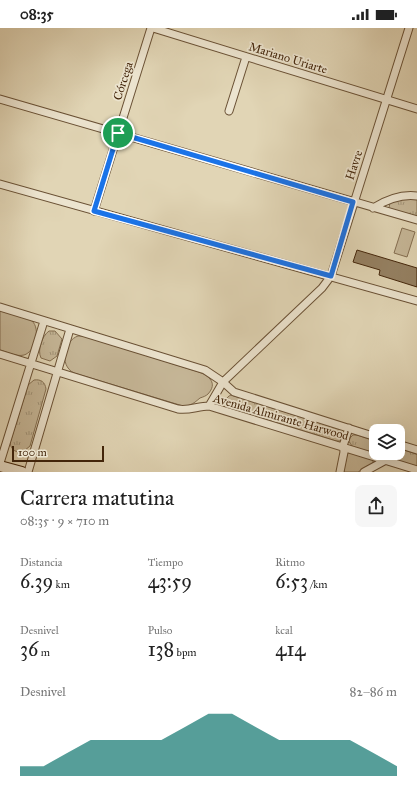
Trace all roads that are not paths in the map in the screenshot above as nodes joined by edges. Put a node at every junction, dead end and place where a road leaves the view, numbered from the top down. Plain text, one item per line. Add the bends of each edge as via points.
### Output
1 (152, 28) edge
2 (409, 28) edge
3 (246, 57) junction
4 (0, 98) edge
5 (387, 100) junction
6 (417, 109) edge
7 (229, 111) dead end
8 (118, 133) junction
9 (0, 184) edge
10 (417, 196) edge
11 (353, 202) junction
12 (373, 208) junction
13 (94, 211) junction
14 (417, 220) edge
15 (331, 276) junction
16 (417, 301) edge
17 (0, 307) edge
18 (44, 321) junction
19 (70, 329) junction
20 (0, 354) edge
21 (30, 364) junction
22 (58, 372) junction
23 (223, 382) junction
24 (209, 406) junction
25 (349, 428) junction
26 (369, 435) edge
27 (343, 446) junction
28 (405, 446) edge
29 (417, 450) edge
30 (369, 454) edge
31 (386, 460) joint
32 (0, 462) edge
33 (0, 466) edge
34 (11, 470) edge
35 (417, 470) edge
36 (22, 472) edge
37 (28, 472) edge
38 (340, 472) edge
39 (364, 472) edge

1 - 3 street, Mariano Uriarte
1 - 8 street, Córcega
2 - 5 street, Havre
3 - 5 street, Mariano Uriarte
3 - 7 street
4 - 8 street
5 - 6 street, Mariano Uriarte
5 - 11 street, Havre
8 - 11 street
8 - 13 street, Córcega
9 - 13 street
10 - 12 street via 403,196
11 - 12 street
11 - 15 street, Havre
12 - 14 street
13 - 15 street
15 - 16 street
15 - 23 street, Havre via 322,288
17 - 18 street, Avenida Almirante Harwood
18 - 19 street, Avenida Almirante Harwood
18 - 21 street
19 - 22 street
19 - 23 street, Avenida Almirante Harwood via 204,370
20 - 21 street, Avenida Almirante Harwood
21 - 22 street, Avenida Almirante Harwood
21 - 32 street
22 - 24 street, Avenida Almirante Harwood via 178,409
22 - 37 street
23 - 24 street, Havre
23 - 25 street, Avenida Almirante Harwood via 234,392
24 - 27 street, Avenida Almirante Harwood
25 - 26 street, Avenida Almirante Harwood
25 - 27 street
27 - 30 street, Avenida Almirante Harwood
27 - 38 street
28 - 29 street
31 - 35 street, Avenida Almirante Harwood
31 - 39 street
33 - 34 main road
34 - 36 main road

